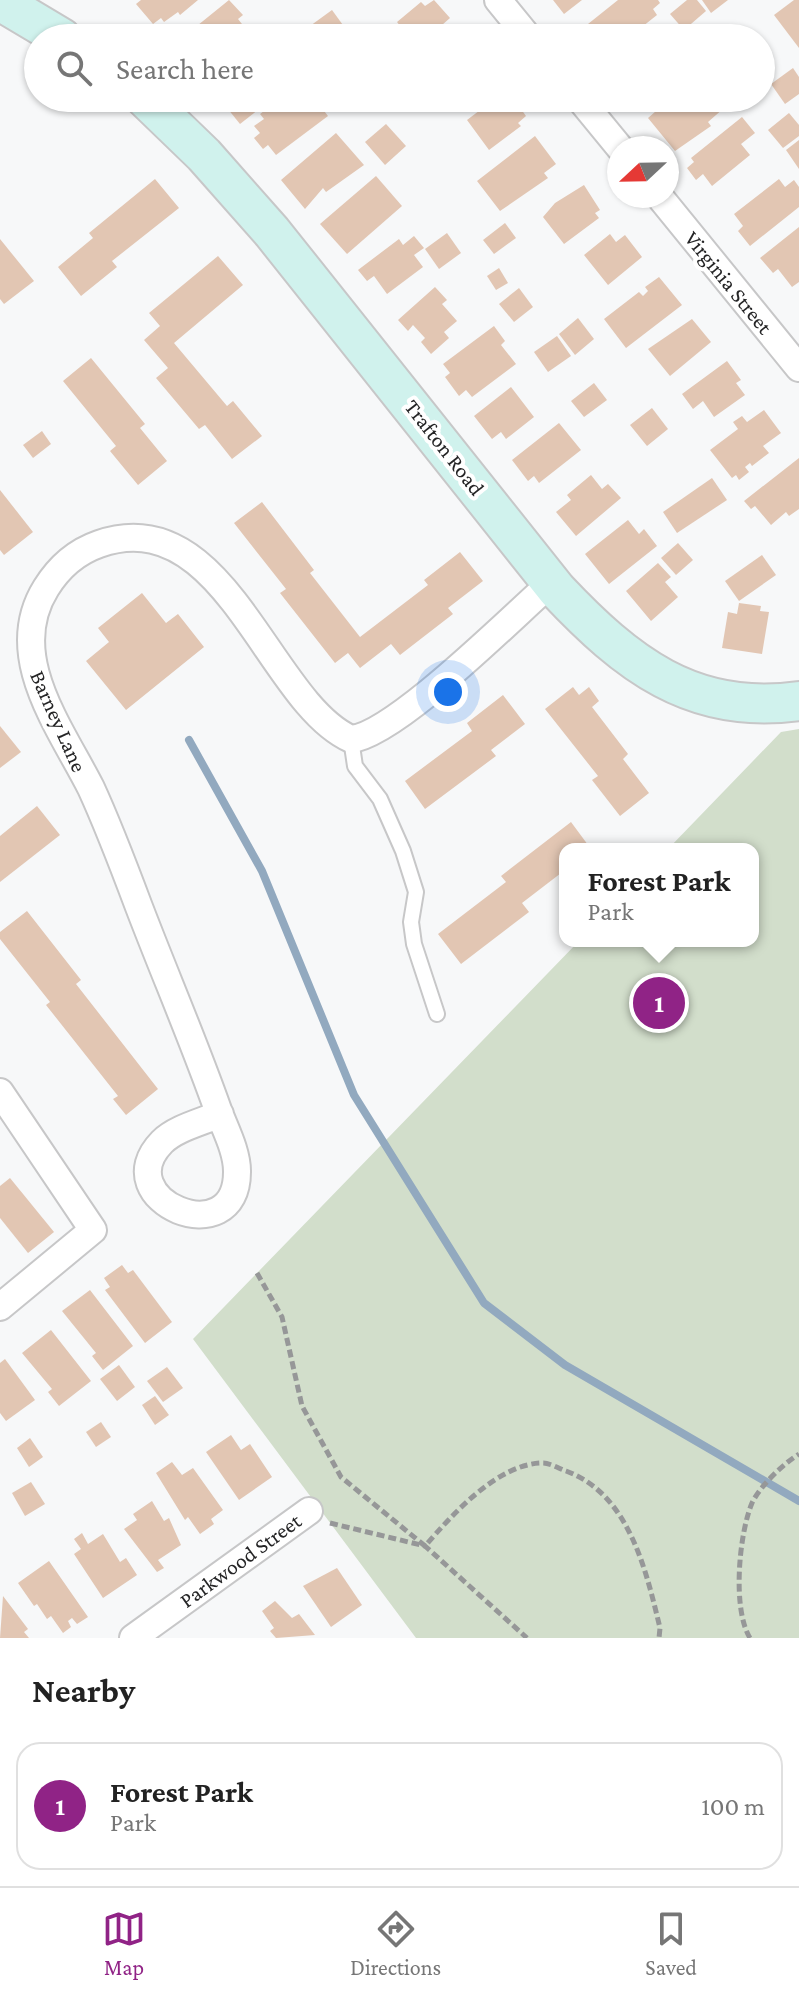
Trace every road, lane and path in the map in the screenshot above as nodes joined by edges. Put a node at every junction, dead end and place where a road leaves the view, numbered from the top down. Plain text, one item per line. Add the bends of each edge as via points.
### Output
1 (498, 0) edge
2 (0, 1) edge
3 (39, 24) edge
4 (518, 24) edge
5 (160, 112) edge
6 (590, 112) edge
7 (610, 136) edge
8 (669, 208) edge
9 (799, 368) edge
10 (551, 583) junction
11 (799, 701) edge
12 (351, 739) junction
13 (437, 1014) dead end
14 (0, 1092) edge
15 (220, 1114) dead end
16 (257, 1273) dead end
17 (0, 1307) edge
18 (799, 1454) edge
19 (309, 1511) joint
20 (425, 1546) junction
21 (133, 1638) edge
22 (527, 1638) edge
23 (659, 1638) edge
24 (750, 1638) edge

1 - 4 street
2 - 3 street
5 - 10 street, Trafton Road via 272,232
6 - 7 street
8 - 9 street, Virginia Street
10 - 11 street, Trafton Road via 613,646 660,677 741,704
10 - 12 street via 404,713 375,733
12 - 13 lane via 355,766 388,815 416,892 414,944
12 - 15 street, Barney Lane via 304,696 225,589 198,564 168,547 125,538 85,550 61,567 36,605 29,642 37,678 120,856
14 - 17 street via 93,1230
16 - 20 path via 282,1317 302,1406 341,1477
18 - 24 path via 752,1503 740,1563 740,1600
19 - 20 path via 336,1526
19 - 21 street, Parkwood Street
20 - 22 path
20 - 23 path via 463,1504 504,1474 544,1463 582,1477 620,1515 646,1567

